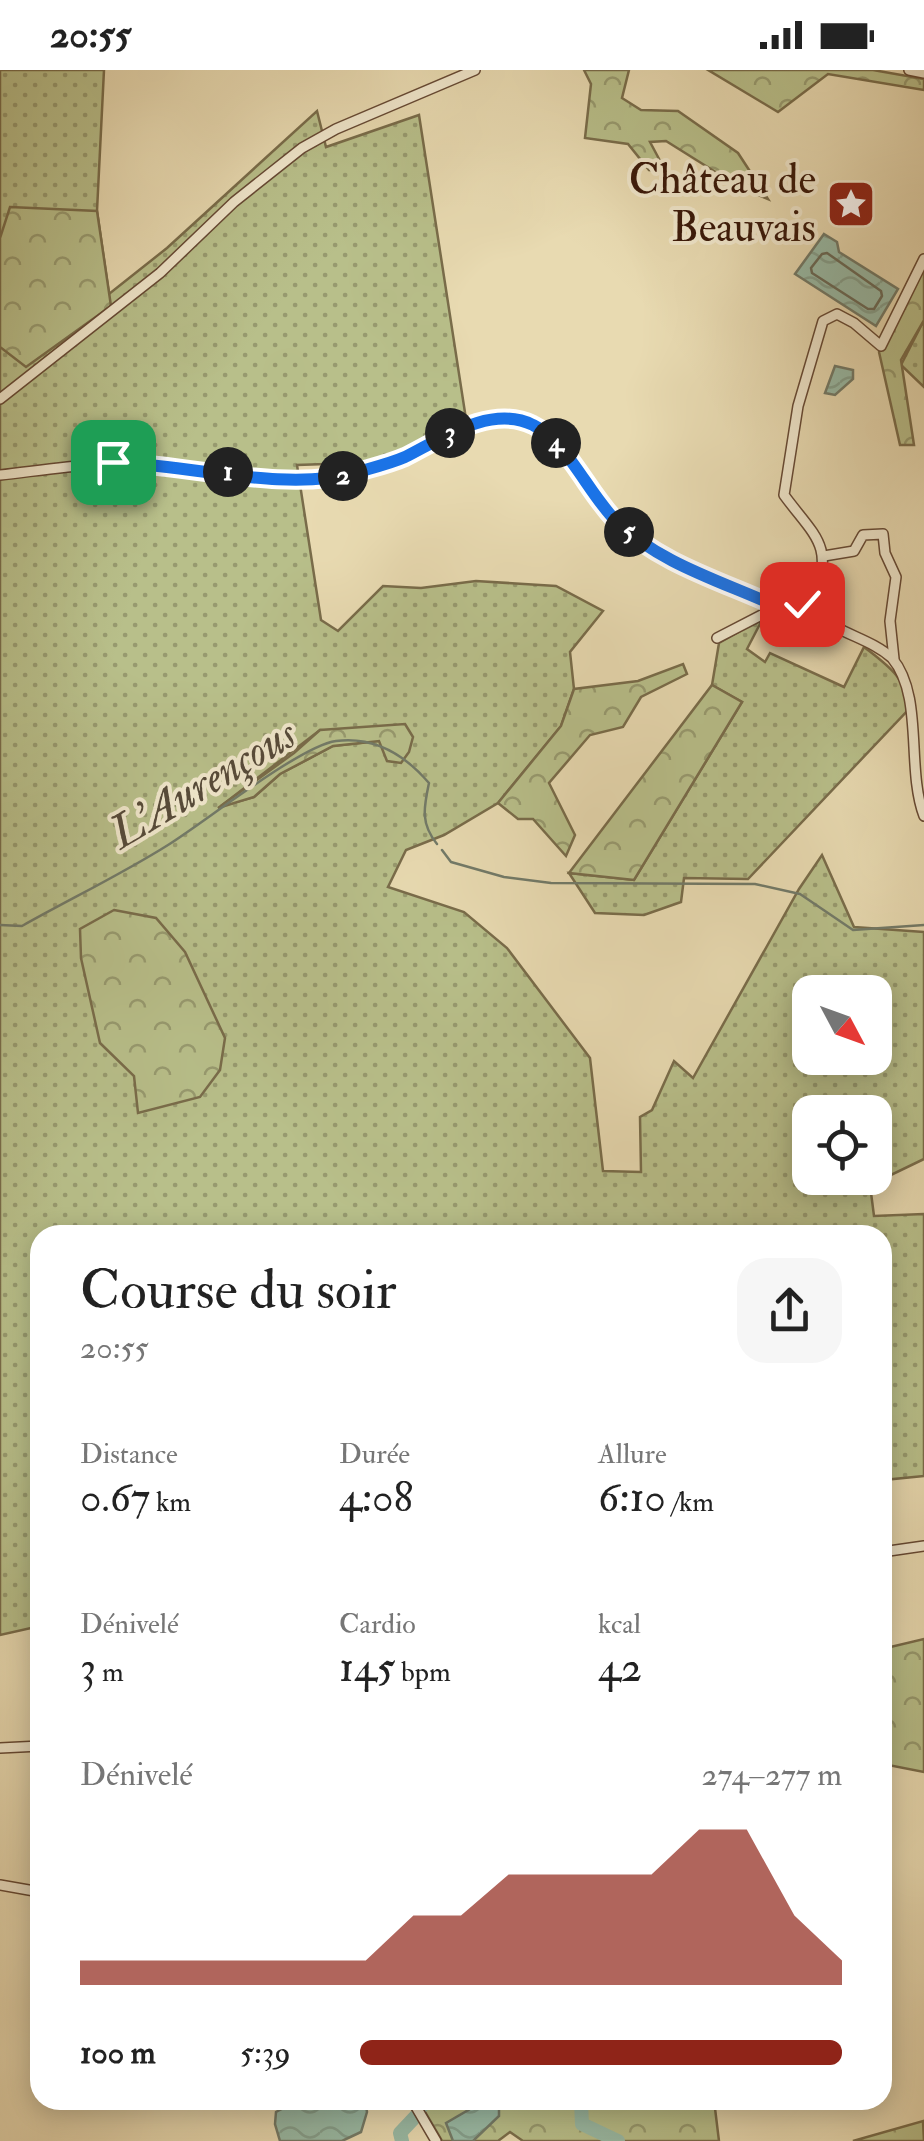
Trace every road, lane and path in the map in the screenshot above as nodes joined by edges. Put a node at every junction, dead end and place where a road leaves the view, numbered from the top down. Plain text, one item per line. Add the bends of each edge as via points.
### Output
1 (475, 70) edge
2 (909, 70) edge
3 (924, 73) edge
4 (924, 259) edge
5 (0, 399) edge
6 (0, 475) edge
7 (824, 556) junction
8 (814, 598) junction
9 (778, 607) junction
10 (801, 608) junction
11 (818, 614) junction
12 (718, 638) dead end
13 (894, 659) junction
14 (924, 816) edge
15 (924, 1546) edge
16 (892, 1551) edge
17 (30, 1746) edge
18 (0, 1748) edge
19 (0, 1886) edge
20 (30, 1890) edge
21 (418, 2110) edge
22 (436, 2141) edge

1 - 5 street via 302,148 160,273
2 - 3 street
4 - 7 street via 880,346 837,314 823,321 798,406 784,495
6 - 9 street via 113,462 324,480 401,459 486,421 514,420 533,424 554,441 603,508 646,547
7 - 8 street
7 - 13 street via 854,552 863,535 882,534 896,578
8 - 10 street
8 - 11 street
9 - 10 street
9 - 12 street
10 - 11 street via 809,617
11 - 13 street
13 - 14 street via 915,703
15 - 16 street
17 - 18 street
19 - 20 street
21 - 22 street

